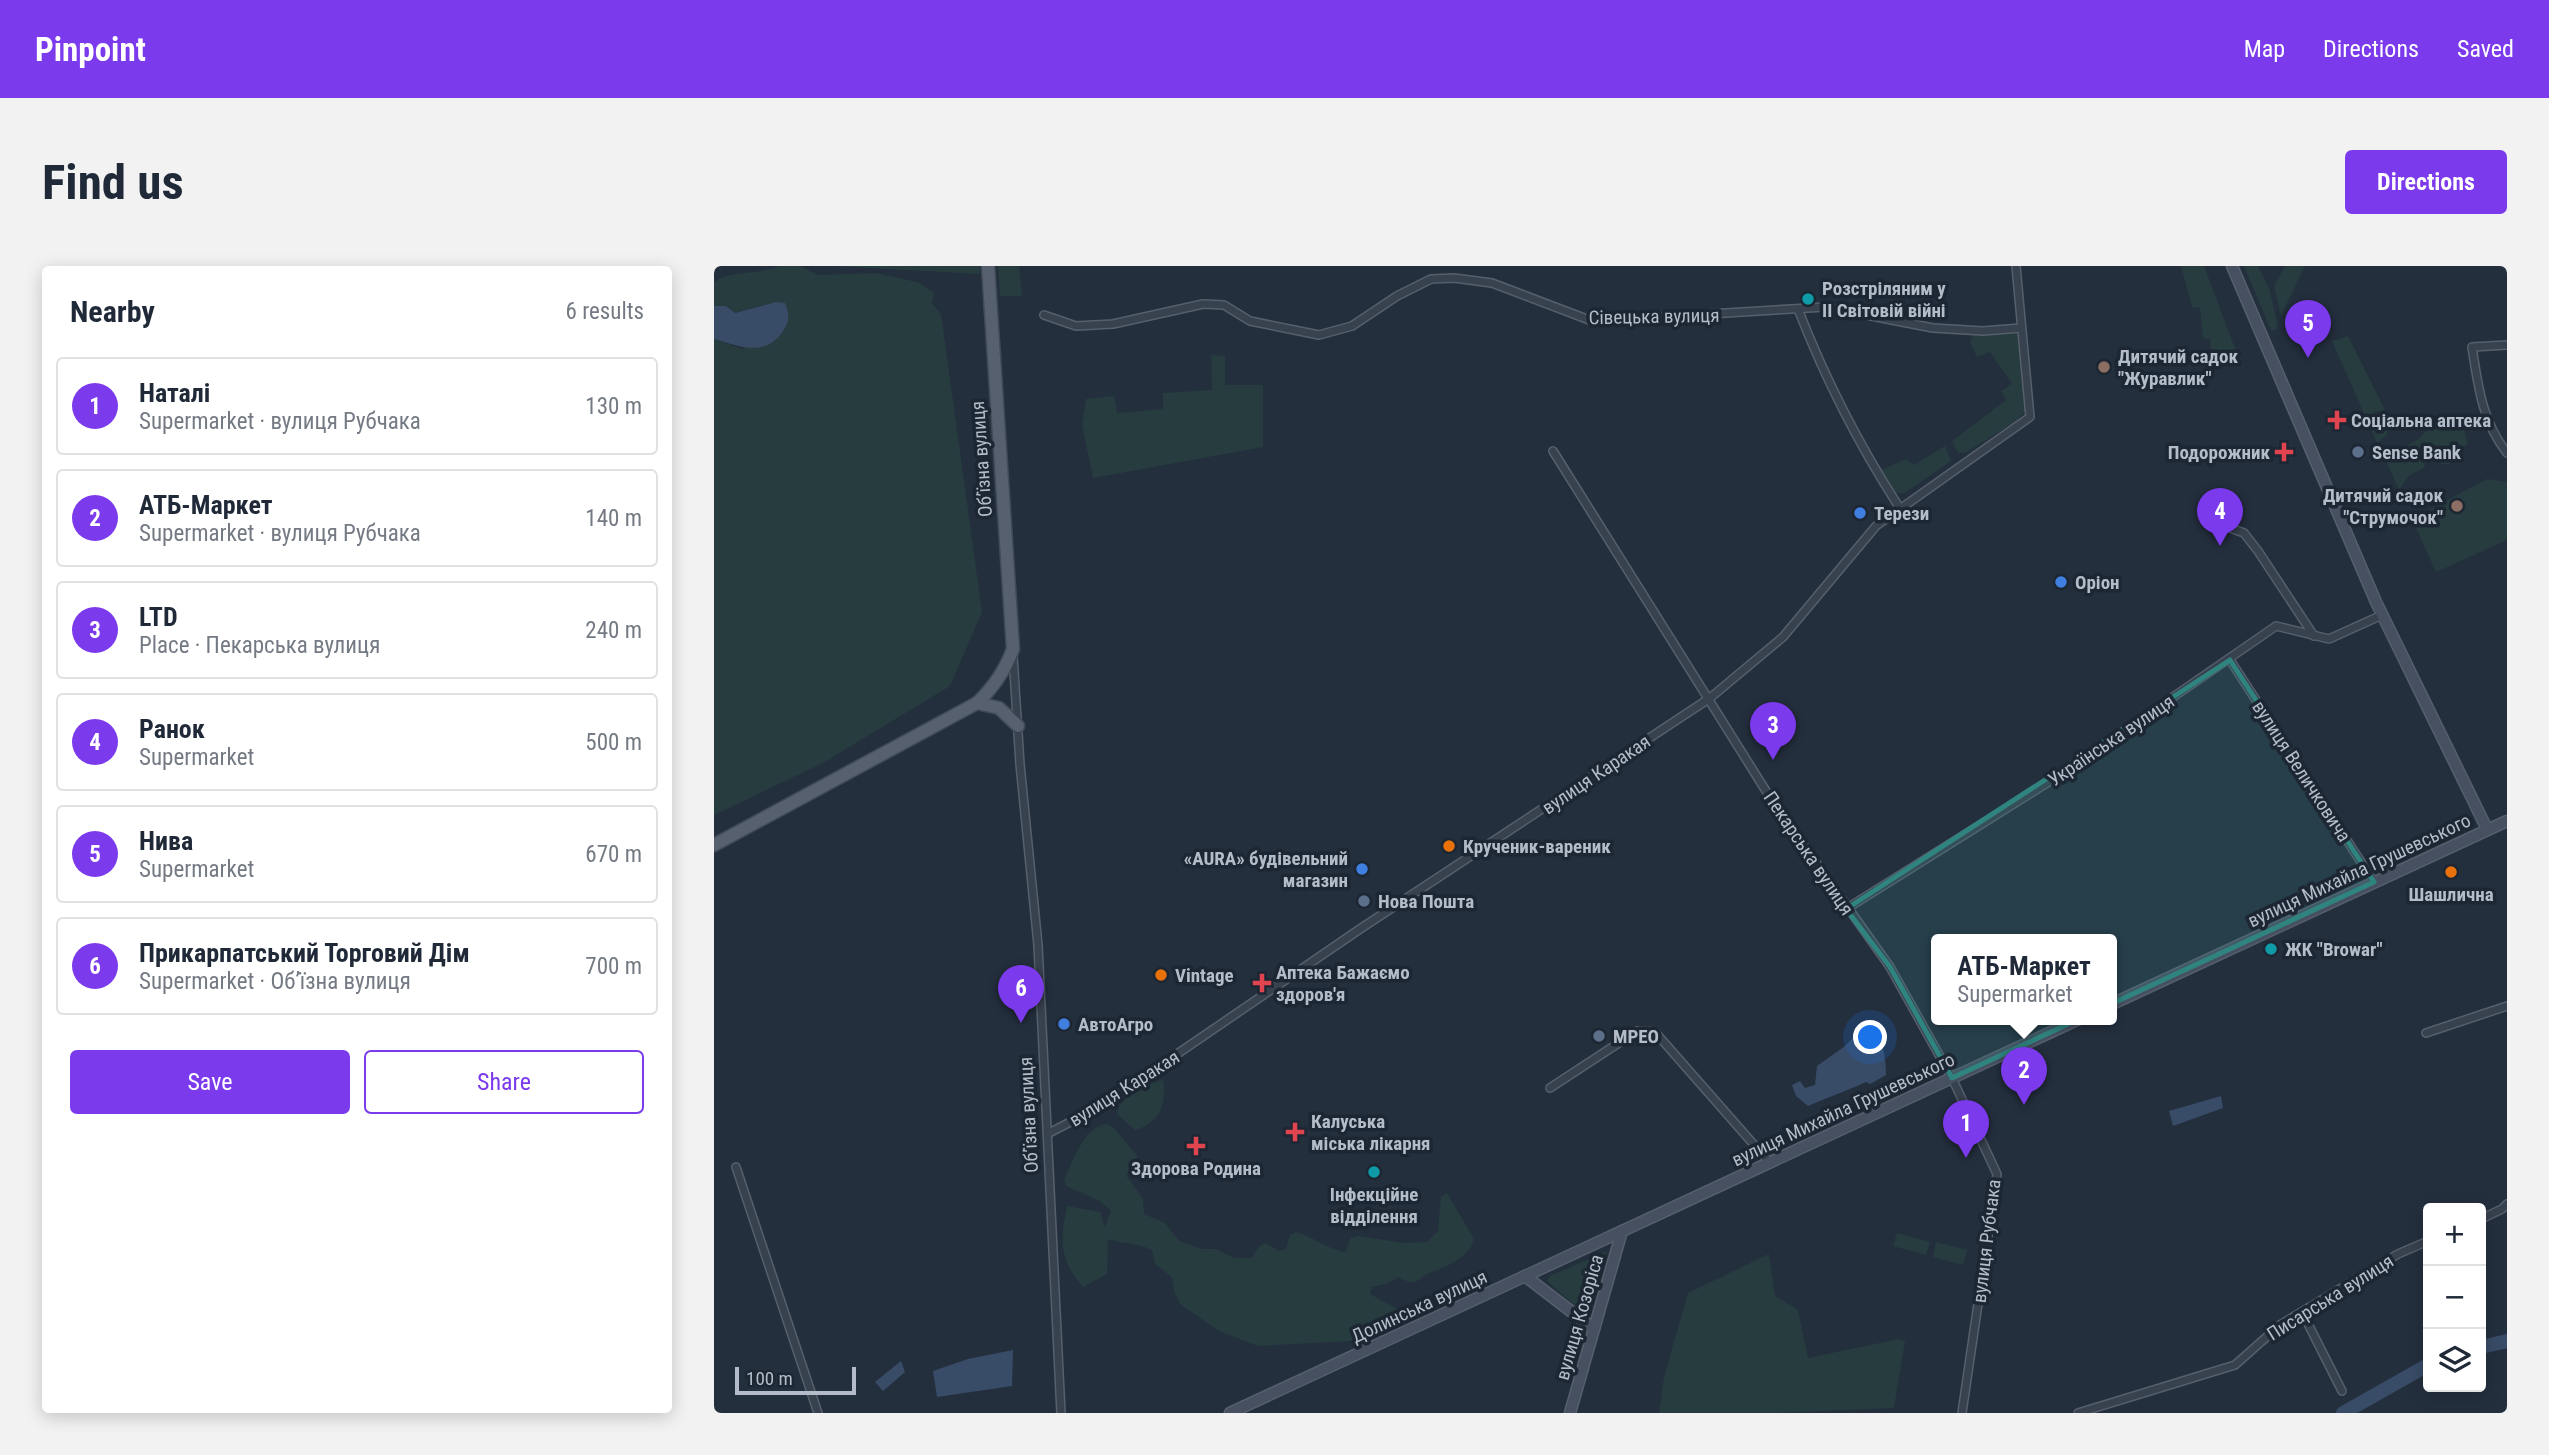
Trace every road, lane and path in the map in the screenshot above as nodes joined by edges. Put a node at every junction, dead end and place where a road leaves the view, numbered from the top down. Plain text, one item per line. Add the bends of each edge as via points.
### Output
1 (988, 266) edge
2 (2016, 266) edge
3 (2232, 266) edge
4 (1798, 309) junction
5 (1044, 315) dead end
6 (2021, 328) junction
7 (2507, 345) edge
8 (1553, 451) dead end
9 (2507, 453) edge
10 (1899, 507) junction
11 (2230, 527) dead end
12 (2382, 615) junction
13 (2314, 636) junction
14 (1013, 649) junction
15 (2230, 660) junction
16 (1710, 698) junction
17 (978, 703) junction
18 (1018, 726) junction
19 (2507, 821) edge
20 (2487, 829) junction
21 (714, 845) edge
22 (2374, 882) junction
23 (1846, 909) junction
24 (2117, 1002) edge
25 (2507, 1006) edge
26 (2066, 1025) edge
27 (2426, 1033) dead end
28 (1952, 1077) junction
29 (1550, 1088) dead end
30 (1049, 1133) junction
31 (1770, 1163) junction
32 (736, 1167) dead end
33 (2506, 1210) edge
34 (2486, 1217) edge
35 (1622, 1231) junction
36 (2423, 1243) edge
37 (1525, 1276) junction
38 (2302, 1312) junction
39 (1594, 1329) junction
40 (2342, 1391) dead end
41 (818, 1413) edge
42 (1061, 1413) edge
43 (1230, 1413) edge
44 (1570, 1413) edge
45 (1962, 1413) edge
46 (2078, 1413) edge

1 - 14 main road, Обʼїзна вулиця
2 - 6 street
3 - 12 main road
4 - 5 street, Сівецька вулиця via 1592,321 1492,283 1454,278 1431,279 1352,327 1319,335 1250,321 1224,304 1203,304 1113,324 1076,326
4 - 6 street, Сівецька вулиця via 1850,311 1933,328
4 - 10 street via 1822,373 1856,440
6 - 10 street, вулиця Каракая via 2030,417
7 - 9 street via 2472,347 2484,412
8 - 16 street, Пекарська вулиця
10 - 16 street, вулиця Каракая via 1876,526 1783,637
11 - 13 street via 2244,533
12 - 13 street, Українська вулиця via 2329,639
12 - 20 main road
13 - 15 street, Українська вулиця via 2276,626
14 - 17 main road via 1007,666
14 - 18 street, Обʼїзна вулиця
15 - 22 street, вулиця Величковича
15 - 23 street, Українська вулиця via 2052,781
16 - 23 street, Пекарська вулиця
16 - 30 street, вулиця Каракая via 1101,1106
17 - 18 main road via 999,708
17 - 21 main road
18 - 30 street, Обʼїзна вулиця
19 - 20 main road, вулиця Михайла Грушевського
20 - 22 main road, вулиця Михайла Грушевського
22 - 24 main road, вулиця Михайла Грушевського
23 - 28 street, Пекарська вулиця via 1890,967
25 - 27 street
26 - 28 main road, вулиця Михайла Грушевського
28 - 31 main road, вулиця Михайла Грушевського
28 - 45 street, вулиця Рубчака via 1997,1174
29 - 31 street via 1637,1031 1655,1032
30 - 42 street, Обʼїзна вулиця
31 - 35 main road, вулиця Михайла Грушевського
32 - 41 street
33 - 34 street
35 - 37 main road, Долинська вулиця
35 - 39 main road, вулиця Козоріса
36 - 38 street, Писарська вулиця
37 - 39 main road
37 - 43 main road, Долинська вулиця
38 - 40 street
38 - 46 street, Писарська вулиця via 2235,1365
39 - 44 main road, вулиця Козоріса

